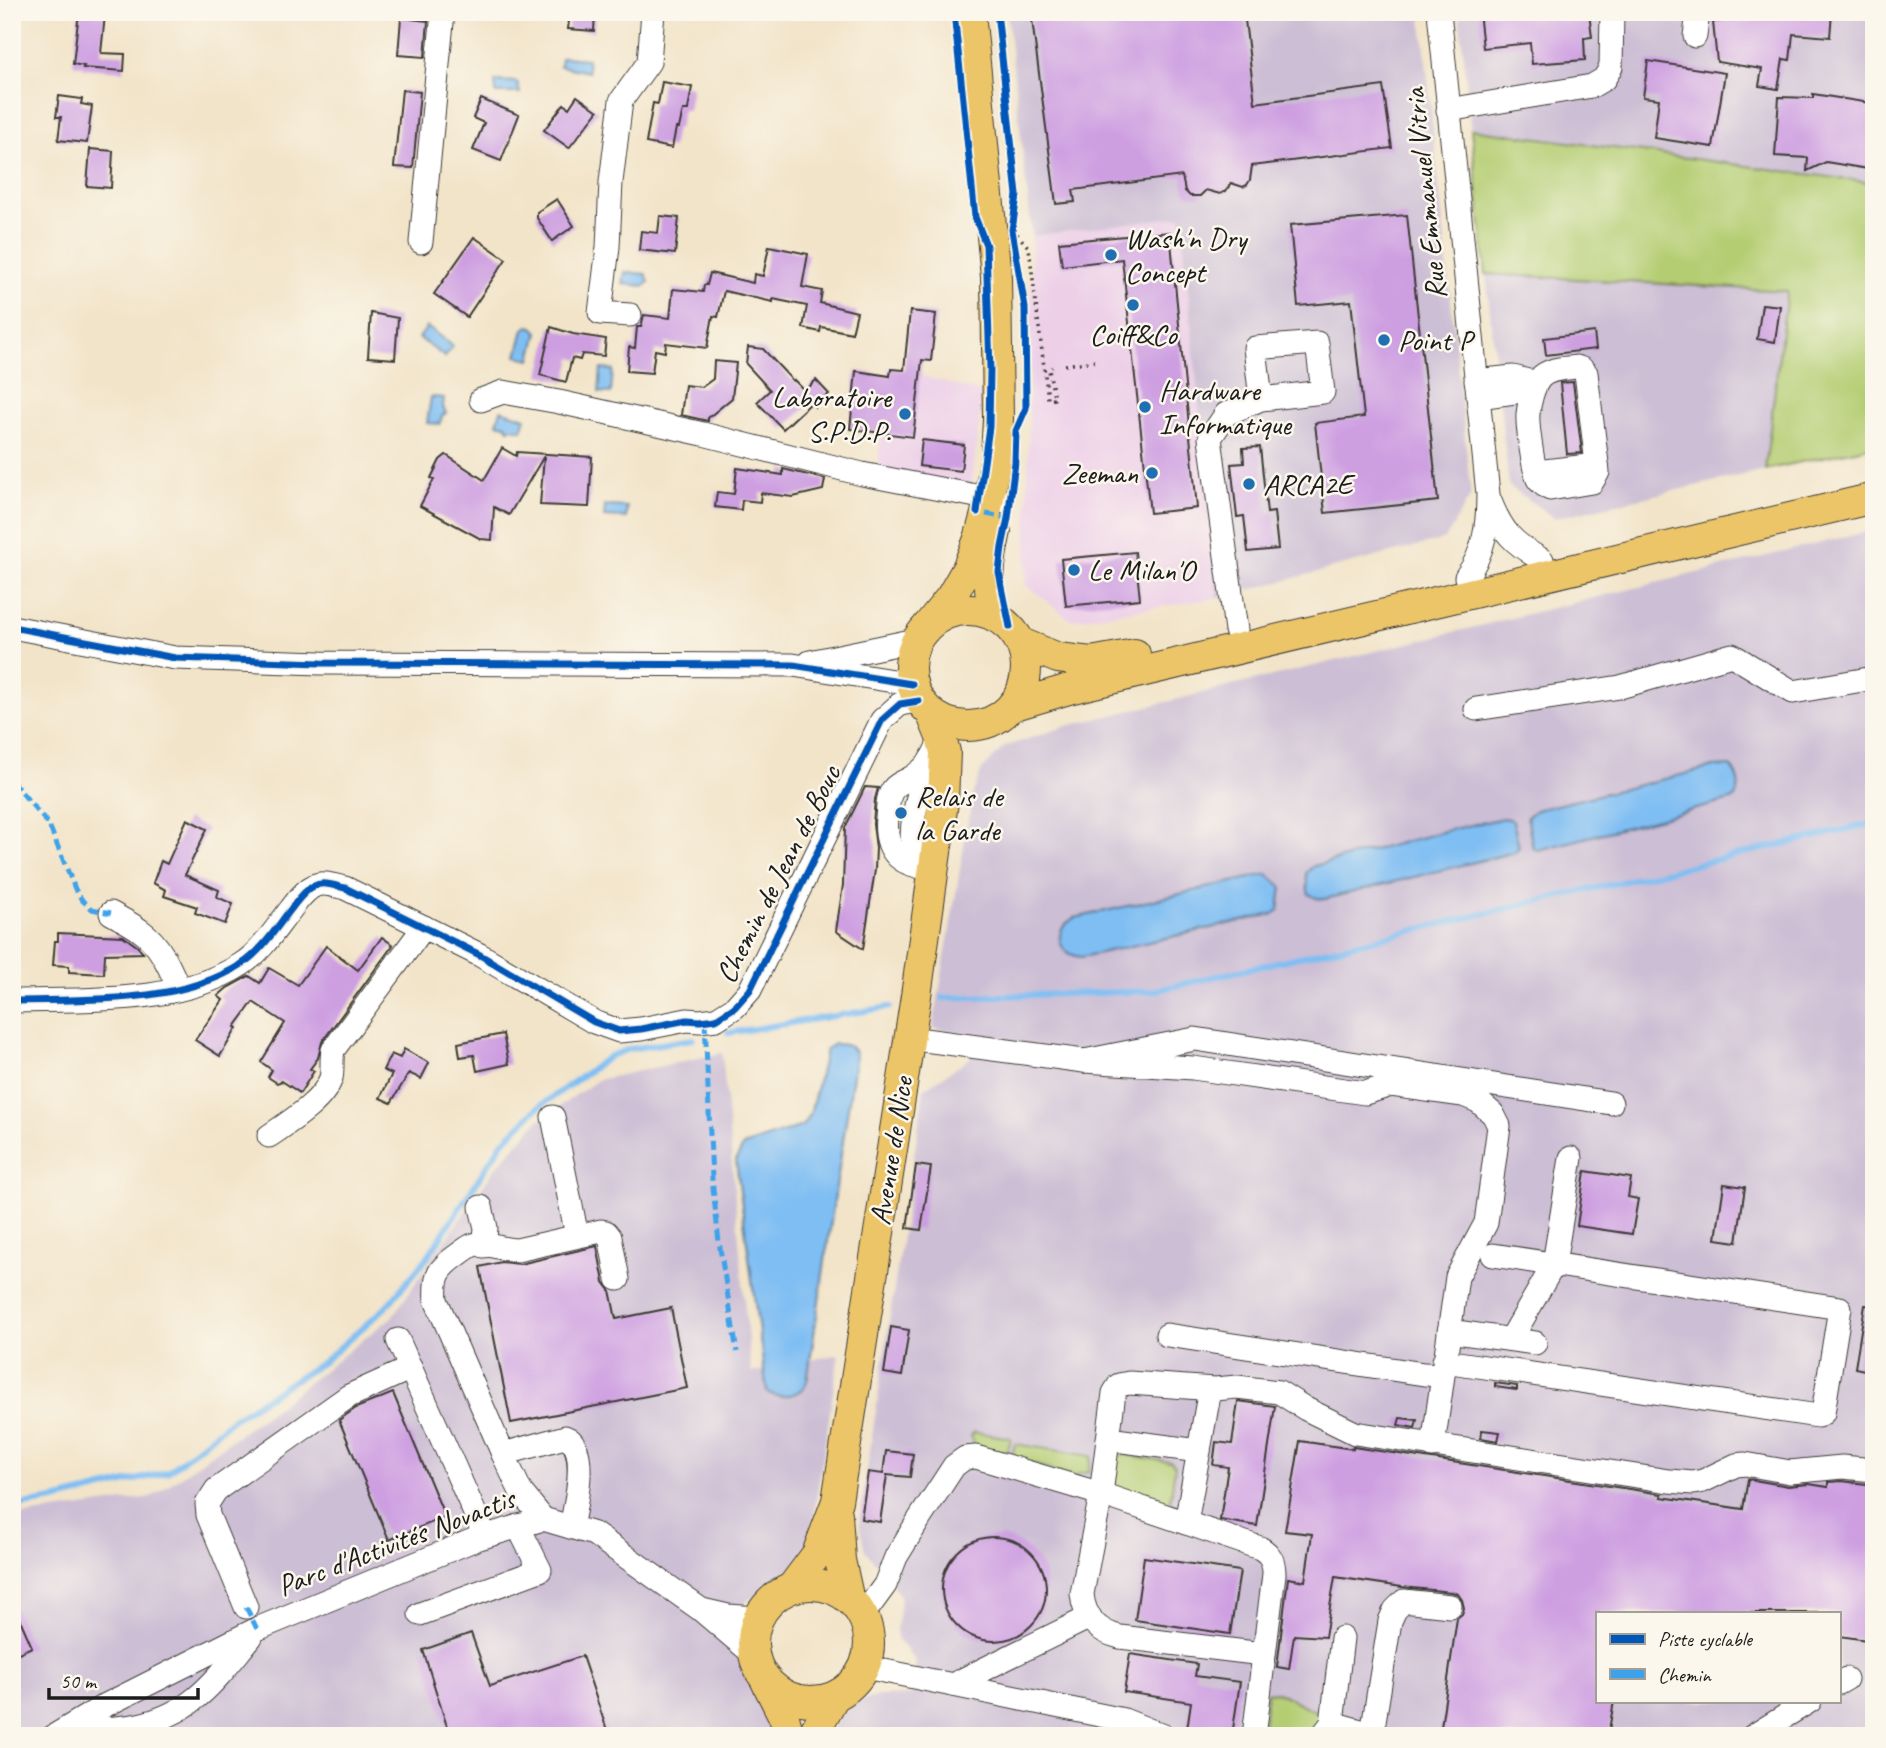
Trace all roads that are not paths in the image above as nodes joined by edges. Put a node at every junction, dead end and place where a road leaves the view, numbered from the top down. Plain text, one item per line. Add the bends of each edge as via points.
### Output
1 (443, 12) edge
2 (653, 12) edge
3 (970, 12) edge
4 (983, 12) edge
5 (1439, 12) edge
6 (1612, 12) edge
7 (1698, 12) edge
8 (1695, 36) dead end
9 (1448, 110) junction
10 (421, 242) dead end
11 (629, 315) dead end
12 (1536, 383) junction
13 (1477, 389) junction
14 (1261, 399) dead end
15 (481, 400) dead end
16 (1874, 478) edge
17 (1488, 494) junction
18 (1874, 499) edge
19 (996, 500) junction
20 (1542, 560) junction
21 (1466, 577) junction
22 (995, 616) junction
23 (12, 627) edge
24 (1236, 630) junction
25 (921, 634) junction
26 (1021, 643) junction
27 (793, 665) junction
28 (1874, 678) edge
29 (1012, 706) junction
30 (1476, 709) dead end
31 (927, 720) junction
32 (983, 724) junction
33 (943, 802) junction
34 (926, 867) junction
35 (111, 913) dead end
36 (424, 927) junction
37 (179, 989) junction
38 (12, 1000) edge
39 (909, 1038) junction
40 (1084, 1061) junction
41 (1611, 1103) dead end
42 (553, 1117) dead end
43 (269, 1136) dead end
44 (1571, 1158) dead end
45 (481, 1207) dead end
46 (577, 1236) junction
47 (484, 1245) junction
48 (1493, 1255) dead end
49 (1554, 1264) junction
50 (618, 1279) dead end
51 (1449, 1331) junction
52 (1167, 1335) dead end
53 (1511, 1339) junction
54 (398, 1340) dead end
55 (1535, 1343) dead end
56 (411, 1368) junction
57 (1443, 1368) junction
58 (1210, 1389) junction
59 (1108, 1439) junction
60 (1433, 1446) junction
61 (1199, 1451) junction
62 (503, 1454) junction
63 (1874, 1470) edge
64 (1101, 1494) junction
65 (837, 1501) junction
66 (543, 1519) junction
67 (1186, 1523) junction
68 (518, 1526) junction
69 (571, 1527) junction
70 (485, 1536) junction
71 (793, 1587) junction
72 (855, 1606) junction
73 (1450, 1606) dead end
74 (246, 1607) dead end
75 (700, 1609) junction
76 (420, 1614) dead end
77 (1090, 1617) junction
78 (757, 1618) junction
79 (257, 1629) junction
80 (1342, 1638) dead end
81 (753, 1654) junction
82 (1263, 1654) junction
83 (864, 1667) junction
84 (766, 1681) junction
85 (953, 1685) junction
86 (834, 1697) junction
87 (1808, 1702) edge
88 (1327, 1729) edge
89 (1161, 1735) edge
90 (54, 1736) edge
91 (68, 1736) edge
92 (789, 1736) edge
93 (812, 1736) edge
94 (1254, 1736) edge
95 (1753, 1736) edge

1 - 10 street
2 - 11 street via 649,62 621,101 600,313
3 - 19 main road via 996,277
4 - 19 main road via 1009,271 1008,443
5 - 9 street, Rue Emmanuel Vitria
6 - 9 street via 1611,66 1604,79 1592,86
7 - 8 street
9 - 13 street, Rue Emmanuel Vitria
12 - 12 street via 1528,416 1539,480 1550,489 1592,482 1597,465 1586,373 1576,367 1550,371
12 - 13 street via 1513,377
13 - 17 street, Rue Emmanuel Vitria
14 - 24 street via 1226,414 1210,438
15 - 19 street via 503,392 559,402 862,474
16 - 20 main road
17 - 20 street via 1504,531
17 - 21 street via 1484,542
18 - 29 main road
19 - 22 main road via 988,578
19 - 25 main road via 967,569
20 - 21 main road
21 - 24 main road
22 - 25 main road via 971,610 946,614
22 - 26 main road
23 - 27 street via 175,658
24 - 26 main road via 1091,662 1058,658
25 - 27 street
25 - 31 main road via 910,662
26 - 29 main road via 1026,676
27 - 31 street
28 - 30 street via 1793,692 1732,655 1620,687
29 - 32 main road
31 - 32 main road via 966,727
31 - 33 main road, Avenue de Nice via 945,752
31 - 34 street via 917,774 892,791 885,832 894,853 907,863
31 - 36 street, Chemin de Jean de Bouc via 900,704 882,720 750,990 735,1007 716,1018 619,1031 594,1022
32 - 33 main road, Avenue de Nice
33 - 34 main road, Avenue de Nice
34 - 39 main road, Avenue de Nice
35 - 37 street via 152,942
36 - 37 street, Chemin de Jean de Bouc via 345,888 314,885 242,964
36 - 43 street via 333,1050 330,1082 306,1110
37 - 38 street, Chemin de Jean de Bouc via 132,998
39 - 40 street
39 - 65 main road, Avenue de Nice
40 - 41 street via 1195,1039
40 - 51 street via 1193,1068 1365,1093 1391,1085 1478,1101 1499,1126 1486,1223 1457,1277
42 - 46 street
44 - 49 street
45 - 47 street
46 - 47 street via 517,1250
46 - 50 street via 601,1231 610,1237
47 - 62 street via 471,1246 443,1265 435,1287 436,1300
48 - 49 street
49 - 53 street
49 - 57 street via 1839,1308 1823,1413 1818,1416
51 - 53 street
51 - 57 street
52 - 57 street via 1424,1374
53 - 55 street
54 - 56 street
56 - 70 street
56 - 74 street via 349,1396 216,1490 207,1504 208,1515
57 - 60 street
58 - 59 street via 1119,1385
58 - 60 street via 1279,1392 1355,1433
58 - 61 street
59 - 61 street
59 - 64 street
60 - 63 street via 1693,1483 1745,1464 1790,1472 1833,1467
61 - 67 street
62 - 66 street via 522,1492
62 - 69 street via 565,1437 575,1444 579,1489
64 - 67 street
64 - 72 street via 976,1457 965,1458 954,1466 920,1518 885,1585
64 - 77 street via 1082,1594
65 - 71 main road, Avenue de Nice via 817,1554
65 - 72 main road, Avenue de Nice via 840,1560
66 - 68 street, Parc d'Activités Novactis
66 - 69 street, Parc d'Activités Novactis
67 - 82 street via 1260,1548 1272,1558
68 - 70 street, Parc d'Activités Novactis
68 - 76 street via 540,1570
69 - 75 street, Parc d'Activités Novactis via 594,1534
70 - 79 street, Parc d'Activités Novactis
71 - 72 main road via 822,1585
71 - 78 main road via 776,1595
72 - 83 main road via 869,1632
73 - 88 street via 1404,1601 1395,1610 1372,1734
75 - 78 street, Parc d'Activités Novactis
75 - 81 street, Parc d'Activités Novactis
77 - 82 street via 1100,1631 1120,1637
77 - 85 street
78 - 81 main road via 752,1629
79 - 90 street, Parc d'Activités Novactis
79 - 91 street, Parc d'Activités Novactis via 187,1707 136,1726
80 - 88 street
81 - 84 main road
82 - 94 street
83 - 85 street
83 - 86 main road via 852,1685
84 - 86 main road via 797,1700
84 - 92 main road
85 - 89 street via 1124,1720
86 - 93 main road
87 - 95 street

